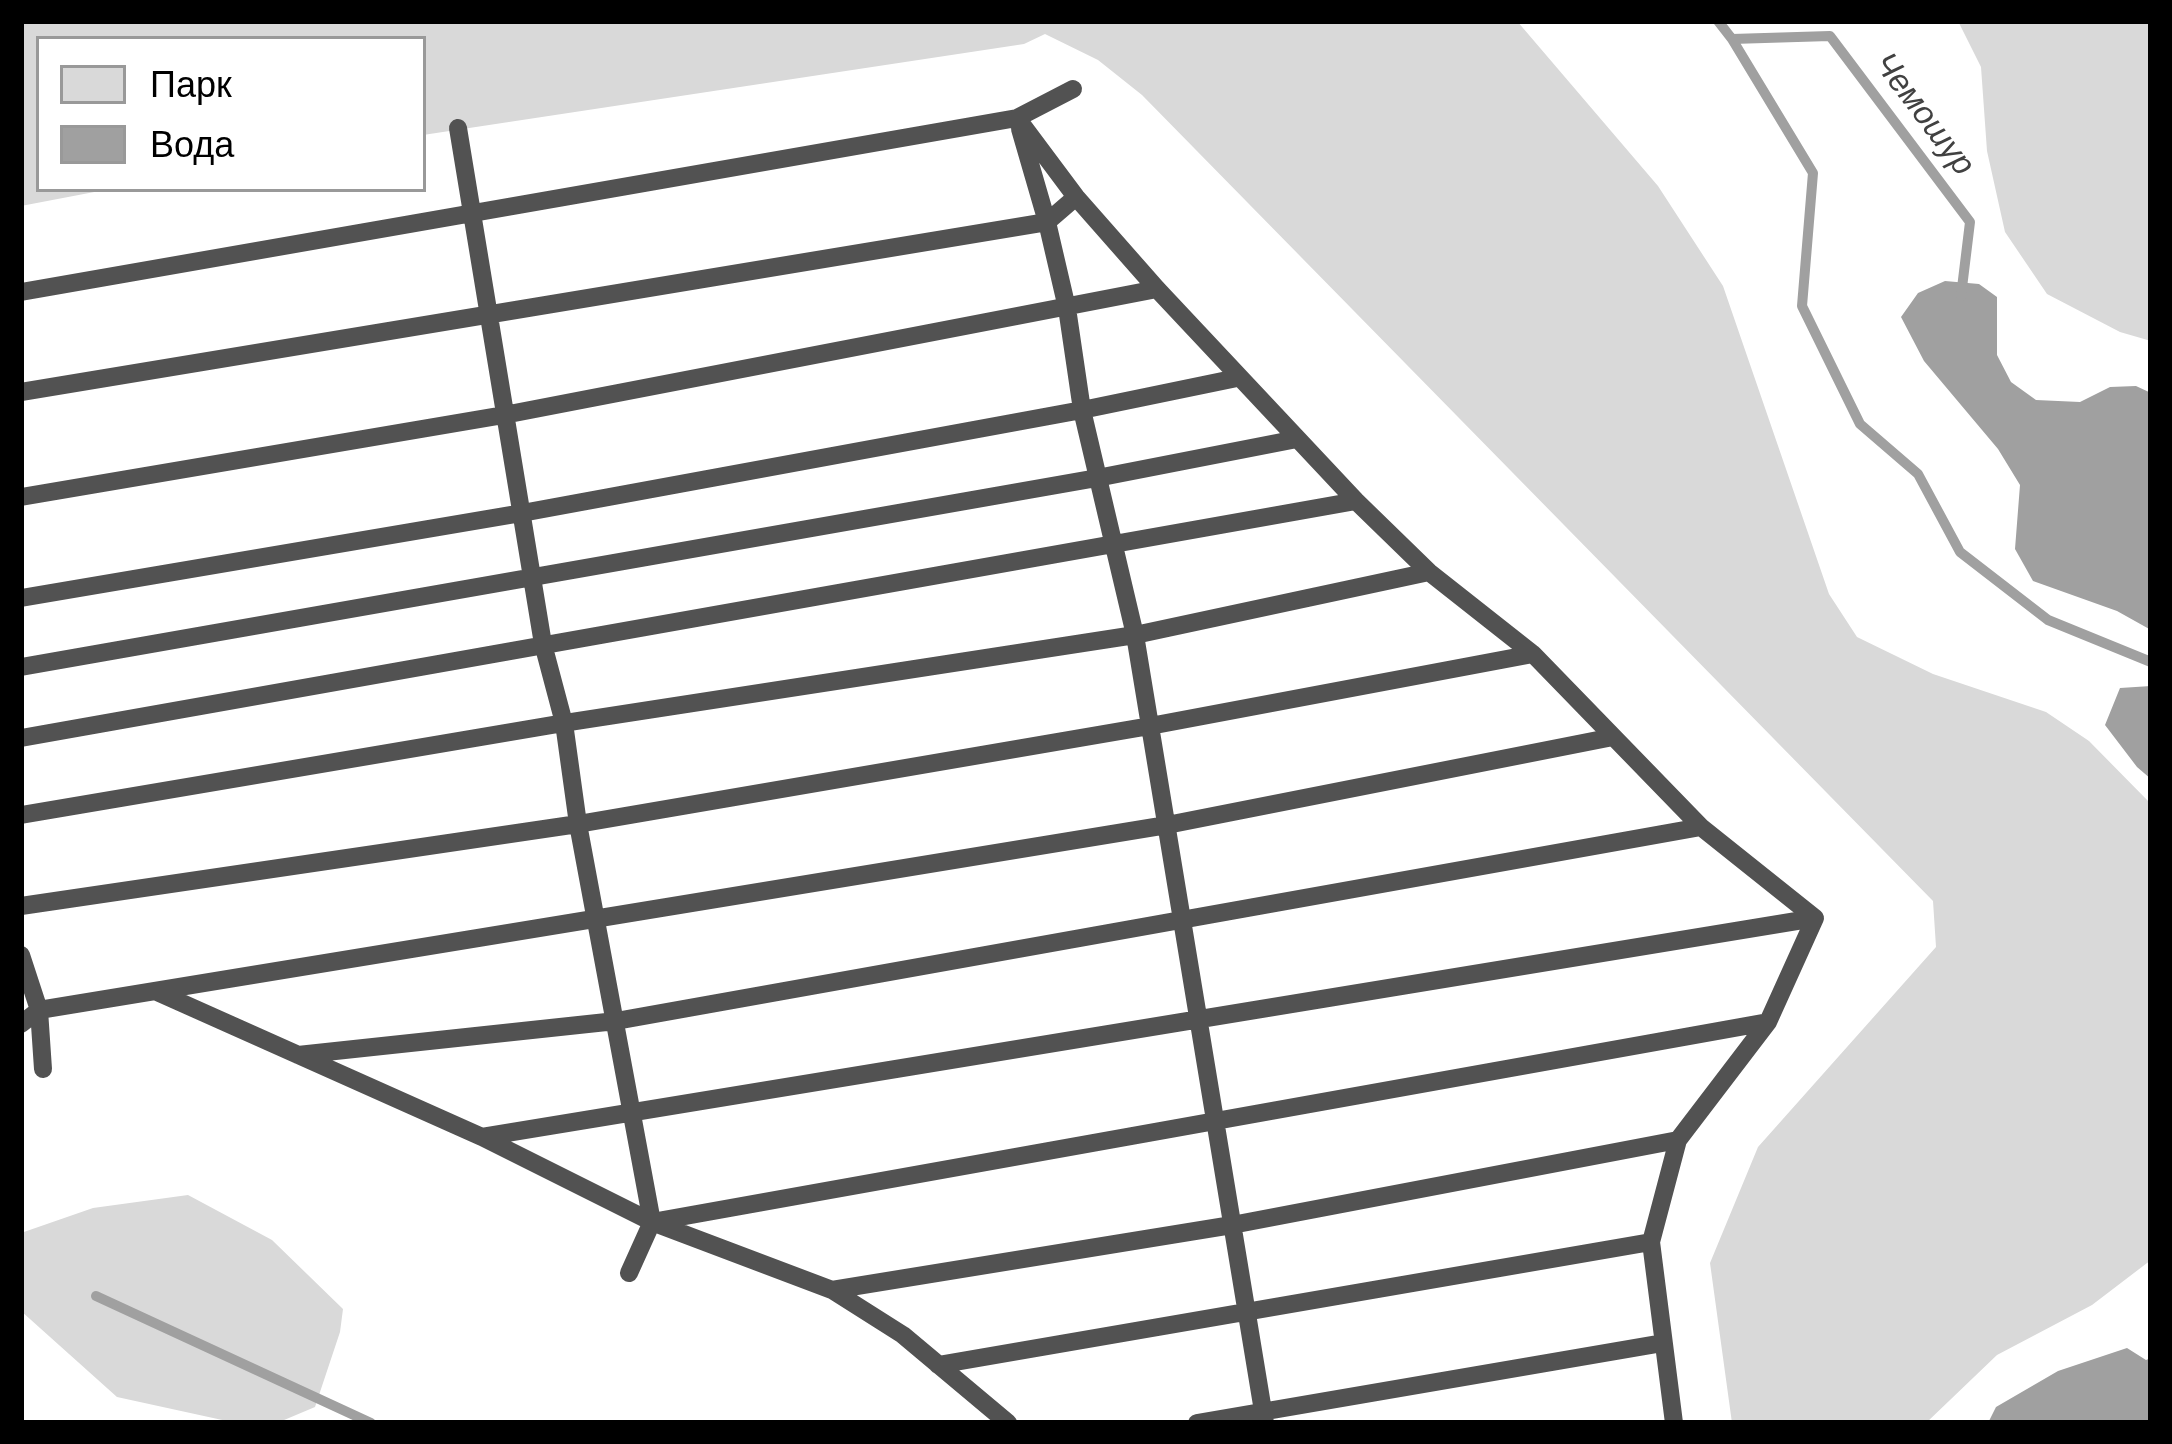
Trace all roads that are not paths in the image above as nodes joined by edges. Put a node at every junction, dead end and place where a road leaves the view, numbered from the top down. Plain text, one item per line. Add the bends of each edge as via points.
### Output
1 (1073, 88) dead end
2 (1017, 118) junction
3 (458, 128) dead end
4 (1076, 197) junction
5 (471, 214) junction
6 (1047, 222) junction
7 (1157, 289) junction
8 (21, 292) edge
9 (1066, 308) junction
10 (487, 313) junction
11 (1237, 378) junction
12 (21, 392) edge
13 (1082, 410) junction
14 (504, 415) junction
15 (1297, 440) junction
16 (1097, 478) junction
17 (21, 497) edge
18 (1356, 501) junction
19 (521, 513) junction
20 (1112, 543) junction
21 (1429, 572) junction
22 (532, 579) junction
23 (21, 598) edge
24 (1136, 634) junction
25 (543, 644) junction
26 (1532, 654) junction
27 (21, 667) edge
28 (564, 723) junction
29 (1150, 726) junction
30 (1613, 737) junction
31 (21, 738) edge
32 (21, 815) edge
33 (578, 824) junction
34 (1167, 825) junction
35 (1701, 827) junction
36 (21, 906) edge
37 (596, 917) junction
38 (1815, 918) junction
39 (1183, 919) junction
40 (22, 964) edge
41 (154, 990) junction
42 (39, 1010) junction
43 (1199, 1018) junction
44 (616, 1021) junction
45 (1768, 1022) junction
46 (21, 1024) edge
47 (298, 1054) junction
48 (43, 1070) dead end
49 (632, 1112) junction
50 (1216, 1121) junction
51 (482, 1137) junction
52 (1678, 1140) junction
53 (652, 1222) junction
54 (1232, 1225) junction
55 (1651, 1242) junction
56 (629, 1273) dead end
57 (832, 1290) junction
58 (1247, 1314) junction
59 (1664, 1343) junction
60 (938, 1365) junction
61 (1264, 1417) edge
62 (1008, 1423) edge
63 (1197, 1423) edge
64 (1674, 1423) edge

1 - 2 lane
2 - 4 lane
2 - 5 lane
2 - 6 lane
3 - 5 lane
4 - 6 lane
4 - 7 lane
5 - 8 lane
5 - 10 lane
6 - 9 lane
6 - 10 lane
7 - 9 lane
7 - 11 lane
9 - 13 lane
9 - 14 lane
10 - 12 lane
10 - 14 lane
11 - 13 lane
11 - 15 lane
13 - 16 lane
13 - 19 lane
14 - 17 lane
14 - 19 lane
15 - 16 lane
15 - 18 lane
16 - 20 lane
16 - 22 lane
18 - 20 lane
18 - 21 lane
19 - 22 lane
19 - 23 lane
20 - 24 lane
20 - 25 lane
21 - 24 lane
21 - 26 lane
22 - 25 lane
22 - 27 lane
24 - 28 lane
24 - 29 lane
25 - 28 lane
25 - 31 lane
26 - 29 lane
26 - 30 lane
28 - 32 lane
28 - 33 lane
29 - 33 lane
29 - 34 lane
30 - 34 lane
30 - 35 lane
33 - 36 lane
33 - 37 lane
34 - 37 lane
34 - 39 lane
35 - 38 lane
35 - 39 lane
37 - 41 lane
37 - 44 lane
38 - 43 lane
38 - 45 lane
39 - 43 lane
39 - 44 lane
40 - 42 lane
41 - 42 lane
41 - 47 lane
42 - 46 lane
42 - 48 lane
43 - 49 lane
43 - 50 lane
44 - 47 lane
44 - 49 lane
45 - 50 lane
45 - 52 lane
47 - 51 lane
49 - 51 lane
49 - 53 lane
50 - 53 lane
50 - 54 lane
51 - 53 lane
52 - 54 lane
52 - 55 lane
53 - 56 lane
53 - 57 lane
54 - 57 lane
54 - 58 lane
55 - 58 lane
55 - 59 lane
57 - 60 lane
58 - 60 lane
58 - 61 lane
59 - 61 lane
59 - 64 lane
60 - 62 lane
61 - 63 lane

